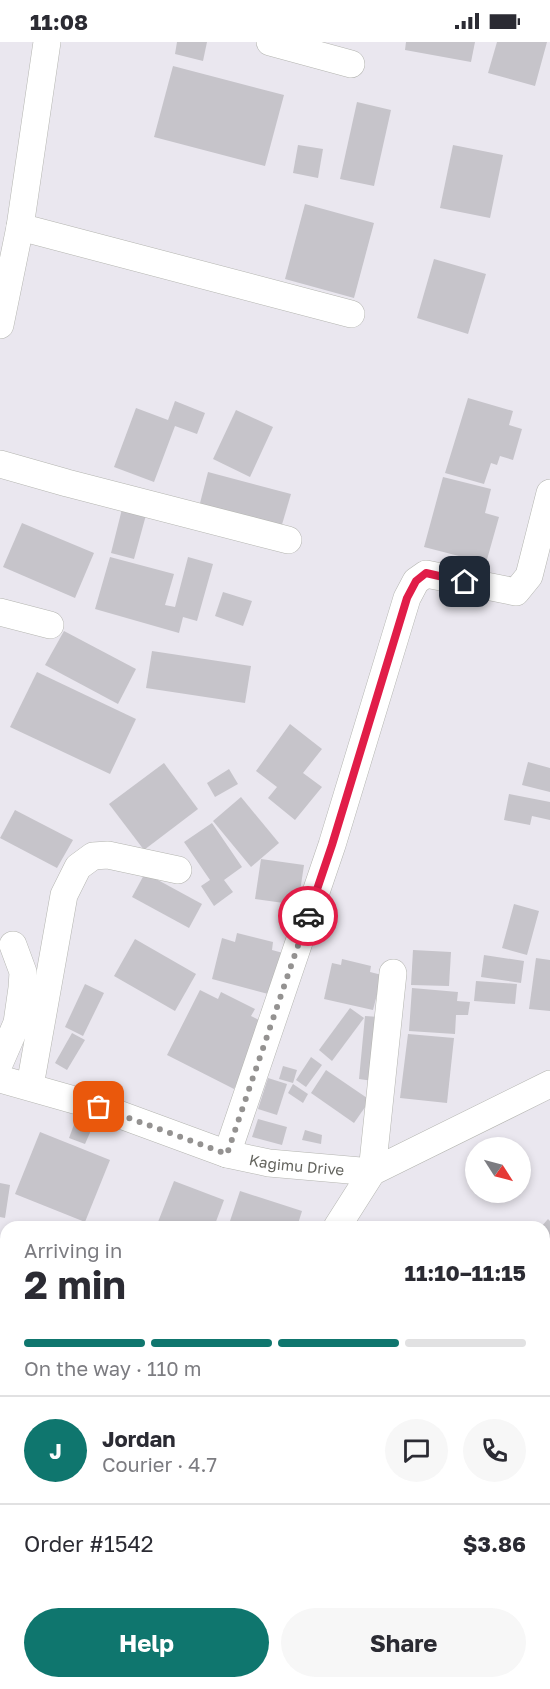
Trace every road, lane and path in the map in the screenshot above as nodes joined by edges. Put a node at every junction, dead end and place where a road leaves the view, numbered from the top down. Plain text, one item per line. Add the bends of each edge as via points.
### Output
1 (47, 42) edge
2 (270, 42) edge
3 (351, 64) dead end
4 (20, 227) junction
5 (351, 314) dead end
6 (0, 325) edge
7 (0, 464) edge
8 (550, 493) edge
9 (288, 540) dead end
10 (0, 612) edge
11 (50, 625) dead end
12 (178, 870) dead end
13 (13, 945) dead end
14 (393, 973) dead end
15 (0, 1062) edge
16 (0, 1079) edge
17 (550, 1084) edge
18 (30, 1086) junction
19 (227, 1154) junction
20 (372, 1172) junction
21 (341, 1221) edge

1 - 4 street
2 - 3 street
4 - 5 street
4 - 6 street
7 - 9 street
8 - 19 street via 529,576 516,592 426,573 416,581 407,598 332,845
10 - 11 street
12 - 18 street via 108,855 93,856 78,867 64,895
13 - 15 street via 23,972 22,988 17,1023
14 - 20 street
16 - 18 street, Kagimu Drive
17 - 20 street
18 - 19 street, Kagimu Drive
19 - 20 street, Kagimu Drive via 269,1163
20 - 21 street

